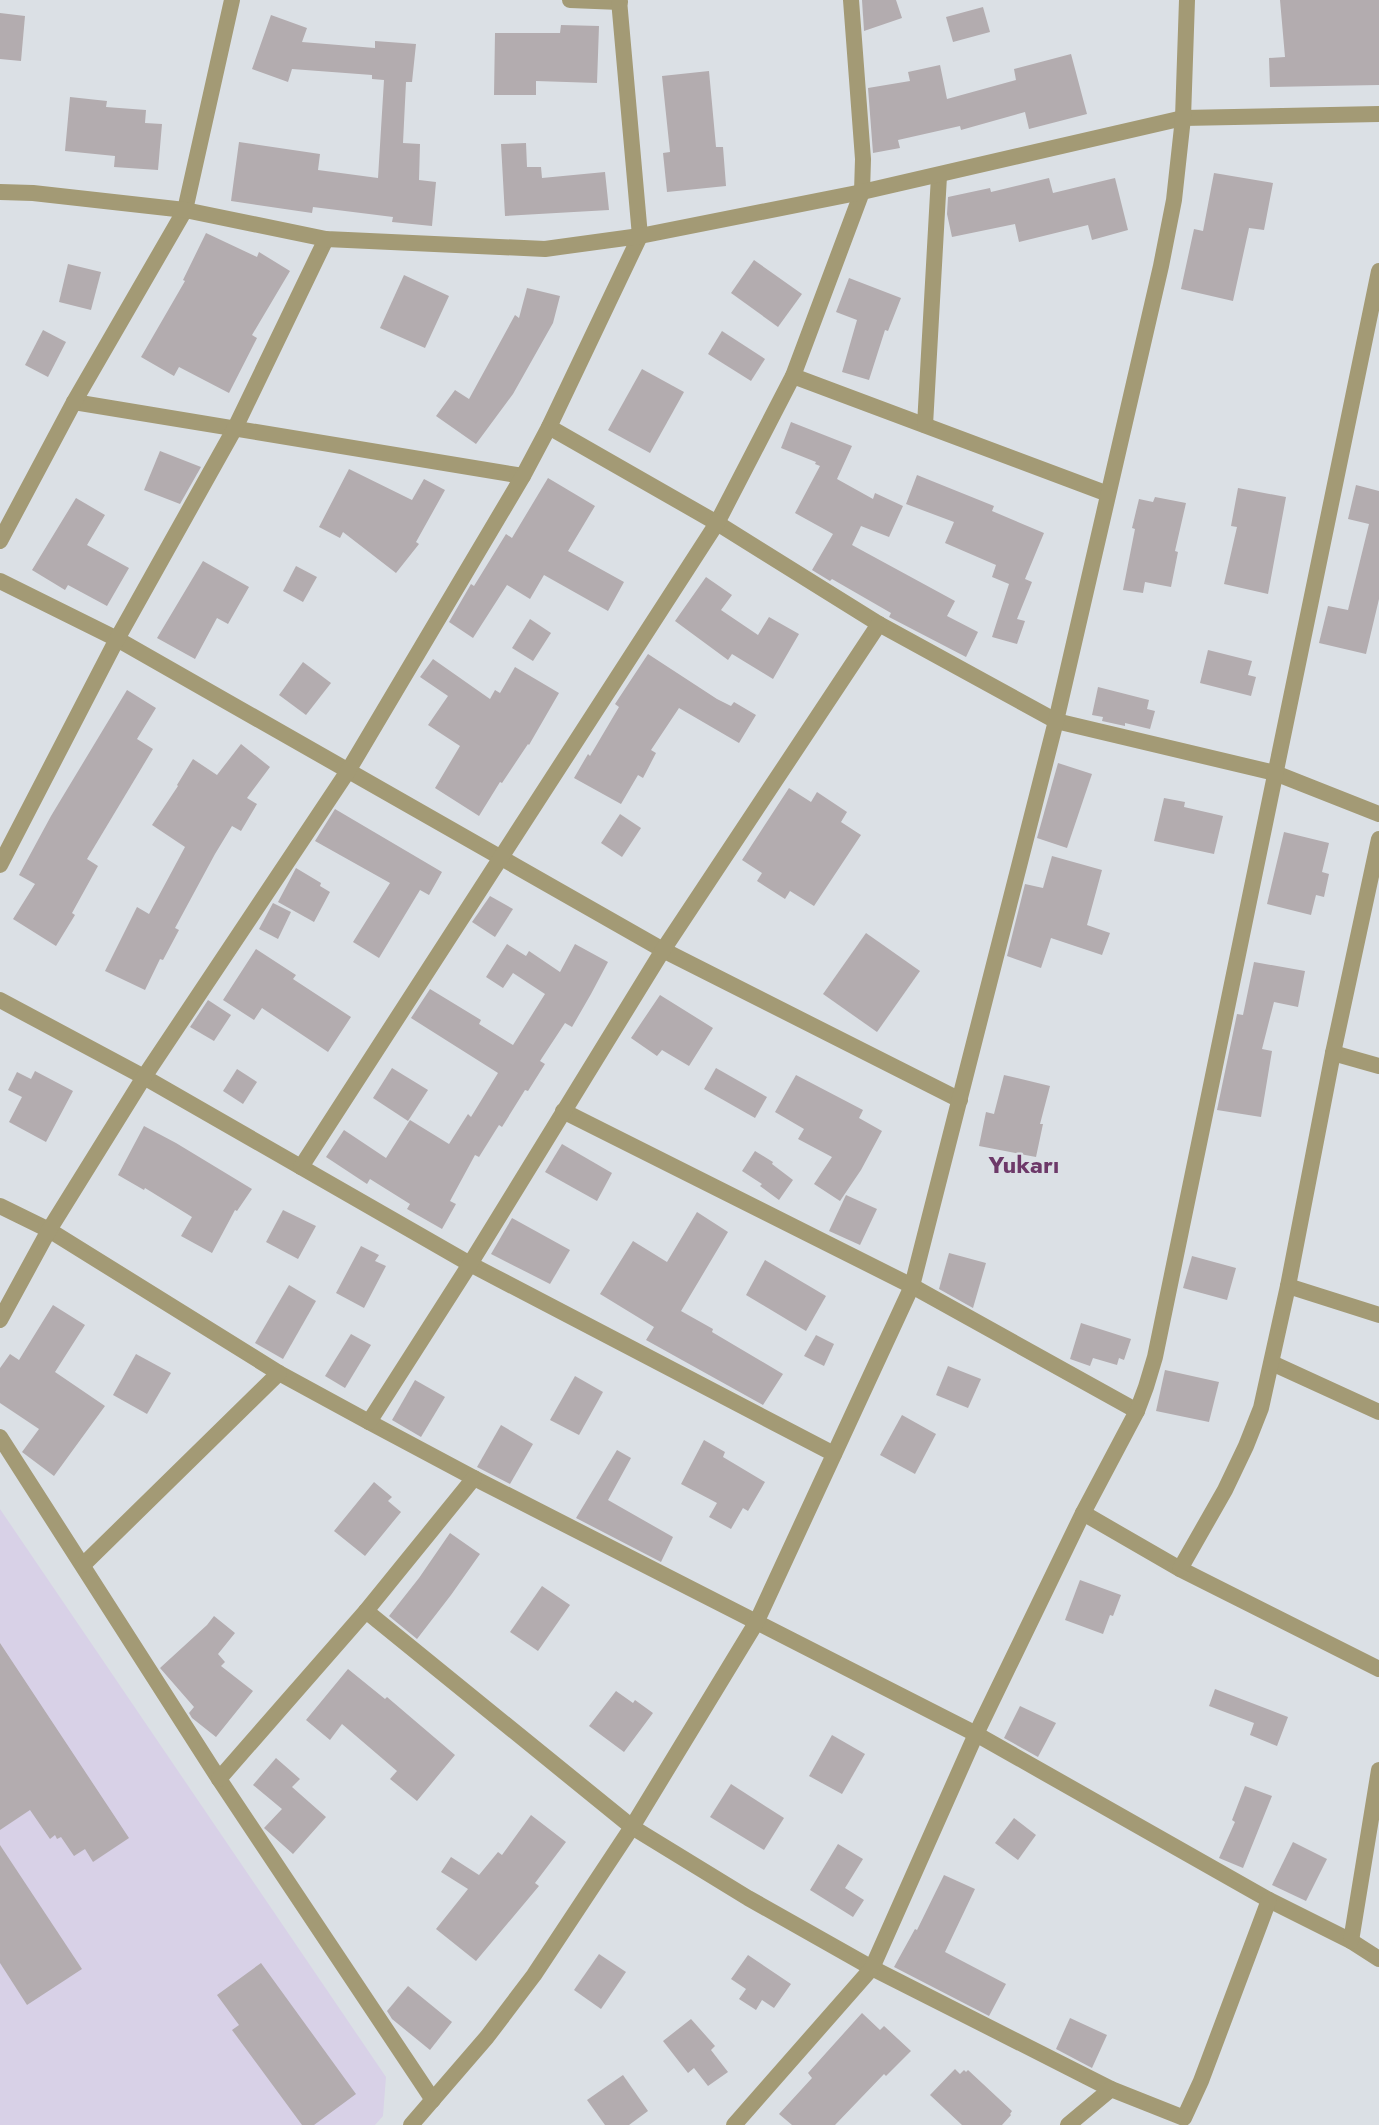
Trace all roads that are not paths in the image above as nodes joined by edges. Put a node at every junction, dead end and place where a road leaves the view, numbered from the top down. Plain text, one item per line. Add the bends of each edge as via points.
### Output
1 (232, 0) edge
2 (570, 0) edge
3 (851, 0) edge
4 (1187, 0) edge
5 (620, 1) edge
6 (1379, 114) edge
7 (1183, 118) junction
8 (939, 176) junction
9 (0, 192) edge
10 (862, 192) junction
11 (185, 210) junction
12 (640, 236) junction
13 (326, 239) junction
14 (1379, 271) edge
15 (793, 376) junction
16 (74, 402) junction
17 (925, 425) junction
18 (549, 427) junction
19 (235, 428) junction
20 (523, 476) junction
21 (1108, 494) junction
22 (717, 523) junction
23 (0, 541) edge
24 (0, 581) edge
25 (879, 624) junction
26 (117, 639) junction
27 (1056, 721) junction
28 (348, 771) junction
29 (1275, 773) junction
30 (1379, 814) edge
31 (1379, 839) edge
32 (501, 858) junction
33 (0, 865) edge
34 (663, 950) junction
35 (0, 1000) edge
36 (1333, 1053) junction
37 (1379, 1066) edge
38 (144, 1077) junction
39 (960, 1100) junction
40 (563, 1111) junction
41 (301, 1167) junction
42 (0, 1206) edge
43 (49, 1230) junction
44 (470, 1264) junction
45 (912, 1286) junction
46 (1288, 1286) junction
47 (1379, 1315) edge
48 (0, 1320) edge
49 (1272, 1363) junction
50 (279, 1372) junction
51 (1137, 1411) junction
52 (1379, 1412) edge
53 (369, 1422) junction
54 (0, 1437) edge
55 (834, 1454) junction
56 (474, 1478) junction
57 (1083, 1513) junction
58 (83, 1565) junction
59 (1180, 1569) junction
60 (366, 1611) junction
61 (756, 1623) junction
62 (1379, 1669) edge
63 (976, 1734) junction
64 (1379, 1770) edge
65 (219, 1779) junction
66 (633, 1827) junction
67 (1269, 1900) junction
68 (1351, 1941) junction
69 (1379, 1959) edge
70 (872, 1968) junction
71 (1111, 2089) junction
72 (433, 2100) junction
73 (416, 2123) edge
74 (734, 2125) edge
75 (1068, 2125) edge

1 - 11 street
2 - 5 street
3 - 10 street
4 - 7 street
5 - 12 street
6 - 7 street
7 - 8 street
7 - 21 street via 1174,200
8 - 10 street
8 - 17 street
9 - 11 street
10 - 12 street
10 - 15 street
11 - 13 street
11 - 16 street
12 - 13 street via 545,249
12 - 18 street
13 - 19 street
14 - 29 street
15 - 17 street
15 - 22 street
16 - 19 street
16 - 23 street
17 - 21 street
18 - 20 street
18 - 22 street
19 - 20 street
19 - 26 street
20 - 28 street
21 - 27 street
22 - 25 street
22 - 32 street
24 - 26 street
25 - 27 street
25 - 34 street
26 - 28 street
26 - 33 street
27 - 29 street
27 - 39 street
28 - 32 street
28 - 38 street
29 - 30 street
29 - 51 street via 1155,1357
31 - 36 street
32 - 34 street
32 - 41 street
34 - 39 street
34 - 40 street
35 - 38 street
36 - 37 street
36 - 46 street
38 - 41 street
38 - 43 street
39 - 45 street
40 - 44 street
40 - 45 street
41 - 44 street
42 - 43 street
43 - 48 street
43 - 50 street
44 - 53 street
44 - 55 street
45 - 51 street
45 - 55 street
46 - 47 street
46 - 49 street
49 - 52 street
49 - 59 street via 1246,1446
50 - 53 street
50 - 58 street
51 - 57 street
53 - 56 street
54 - 58 street
55 - 61 street
56 - 60 street
56 - 61 street
57 - 59 street
57 - 63 street
58 - 65 street
59 - 62 street
60 - 65 street
60 - 66 street
61 - 63 street
61 - 66 street
63 - 67 street
63 - 70 street
64 - 68 street
65 - 72 street
66 - 70 street
66 - 72 street via 534,1975
67 - 68 street
67 - 71 street via 1184,2118
68 - 69 street
70 - 71 street
70 - 74 street
71 - 75 street
72 - 73 street

